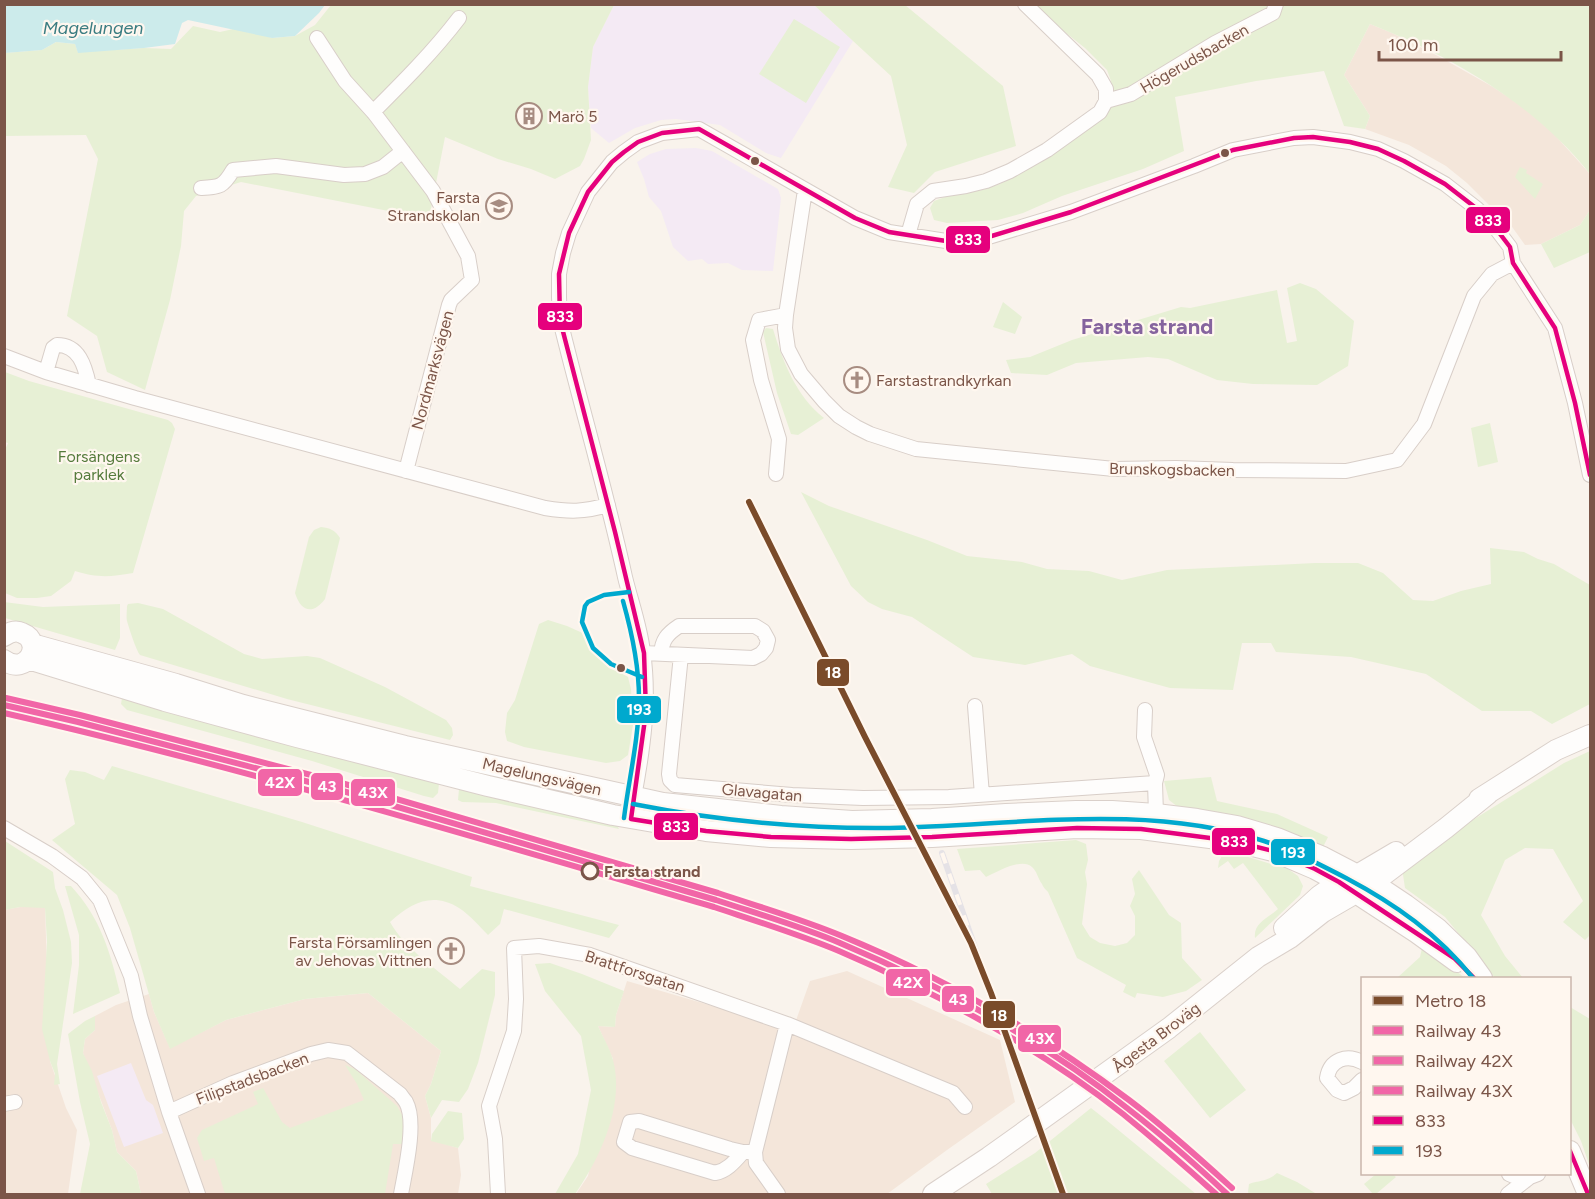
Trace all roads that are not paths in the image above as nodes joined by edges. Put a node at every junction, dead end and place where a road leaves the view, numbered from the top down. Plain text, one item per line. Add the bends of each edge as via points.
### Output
1 (1025, 4) edge
2 (1276, 4) edge
3 (1040, 10) edge
4 (459, 18) dead end
5 (317, 38) dead end
6 (1106, 101) junction
7 (373, 112) junction
8 (403, 151) junction
9 (201, 188) dead end
10 (805, 190) junction
11 (908, 235) junction
12 (1513, 263) junction
13 (786, 315) junction
14 (4, 356) edge
15 (46, 372) junction
16 (89, 385) junction
17 (406, 471) junction
18 (776, 474) dead end
19 (1590, 475) edge
20 (608, 505) junction
21 (4, 636) edge
22 (30, 652) junction
23 (644, 653) junction
24 (661, 654) junction
25 (681, 655) junction
26 (6, 666) edge
27 (975, 706) dead end
28 (1145, 710) dead end
29 (1590, 735) edge
30 (1155, 783) junction
31 (982, 795) junction
32 (634, 797) junction
33 (1156, 814) junction
34 (632, 819) junction
35 (4, 828) edge
36 (1355, 883) junction
37 (1473, 977) edge
38 (1481, 977) edge
39 (787, 1024) junction
40 (1361, 1062) edge
41 (1361, 1081) edge
42 (965, 1107) dead end
43 (169, 1112) junction
44 (749, 1152) junction
45 (1571, 1159) edge
46 (1513, 1175) edge
47 (1535, 1175) edge
48 (1525, 1181) junction
49 (198, 1194) edge
50 (401, 1194) edge
51 (498, 1194) edge
52 (778, 1194) edge
53 (933, 1194) edge
54 (1508, 1194) edge
55 (1587, 1194) edge

1 - 3 street
2 - 6 street, Högerudsbacken via 1273,13 1131,94
3 - 6 street via 1098,75 1106,89
4 - 7 street
5 - 7 street, Nordmarksvägen via 345,81
6 - 11 street, Högerudsbacken via 1090,120 1010,171 986,181 933,191 917,204
7 - 8 street, Nordmarksvägen
8 - 9 street via 383,167 365,174 344,176 276,166 233,170 225,184
8 - 17 street, Nordmarksvägen via 446,213 468,256 472,280 449,305
10 - 11 street via 855,218
10 - 13 street, Brunskogsbacken
10 - 20 street via 699,129 662,133 638,142 612,162 588,192 569,232 559,274 559,297 561,320
11 - 12 street via 946,241 985,238 1071,212 1233,150 1313,137 1378,149 1445,184 1494,226 1510,247
12 - 13 street, Brunskogsbacken via 1492,274 1474,296 1424,424 1397,460 1346,471 1114,469 916,449 863,430 839,416 824,401 801,374 788,349
12 - 19 street via 1555,328
13 - 18 street via 759,320 753,340 779,439
14 - 15 street
15 - 16 street
15 - 16 street via 53,348 64,345 83,362
16 - 17 street
17 - 20 street via 563,511 579,512
20 - 23 street
21 - 22 main road, Magelungsvägen via 19,632 27,636
22 - 26 main road, Magelungsvägen via 19,665
22 - 32 main road, Magelungsvägen via 166,681 405,746
22 - 34 main road, Magelungsvägen via 243,723
23 - 24 street
23 - 32 street via 646,712
24 - 25 street
24 - 25 street via 662,642 679,626 755,626 768,640 761,654 753,658
25 - 31 street, Glavagatan via 669,774 675,785 827,797
27 - 31 street
28 - 30 street via 1144,737 1157,775
29 - 36 main road, Ågesta Broväg via 1556,750 1442,820
30 - 31 street, Glavagatan
30 - 33 street
32 - 33 main road, Magelungsvägen via 733,811 852,820 1076,811
32 - 34 main road
33 - 36 main road, Magelungsvägen via 1238,826 1277,838 1323,857
34 - 36 main road, Magelungsvägen via 771,837 851,839 1077,828 1141,829 1212,837 1273,851
35 - 43 street via 82,878 100,900 131,976
36 - 37 main road, Magelungsvägen via 1454,958
36 - 38 main road, Magelungsvägen via 1406,904 1467,957
36 - 53 main road, Ågesta Broväg via 1290,938 1258,957 1169,1028
39 - 42 street, Brattforsgatan via 953,1093
39 - 44 street
39 - 51 street, Brattforsgatan via 590,955 538,946 514,948 514,1031 489,1106
40 - 41 street via 1347,1058 1336,1062 1327,1078 1344,1093
43 - 49 street
43 - 50 street, Filipstadsbacken via 311,1054 328,1050 347,1053 406,1103 410,1121
44 - 44 street via 715,1173 624,1143 630,1122 639,1121
44 - 52 street
45 - 55 main road
46 - 48 street
47 - 48 street
48 - 54 street

